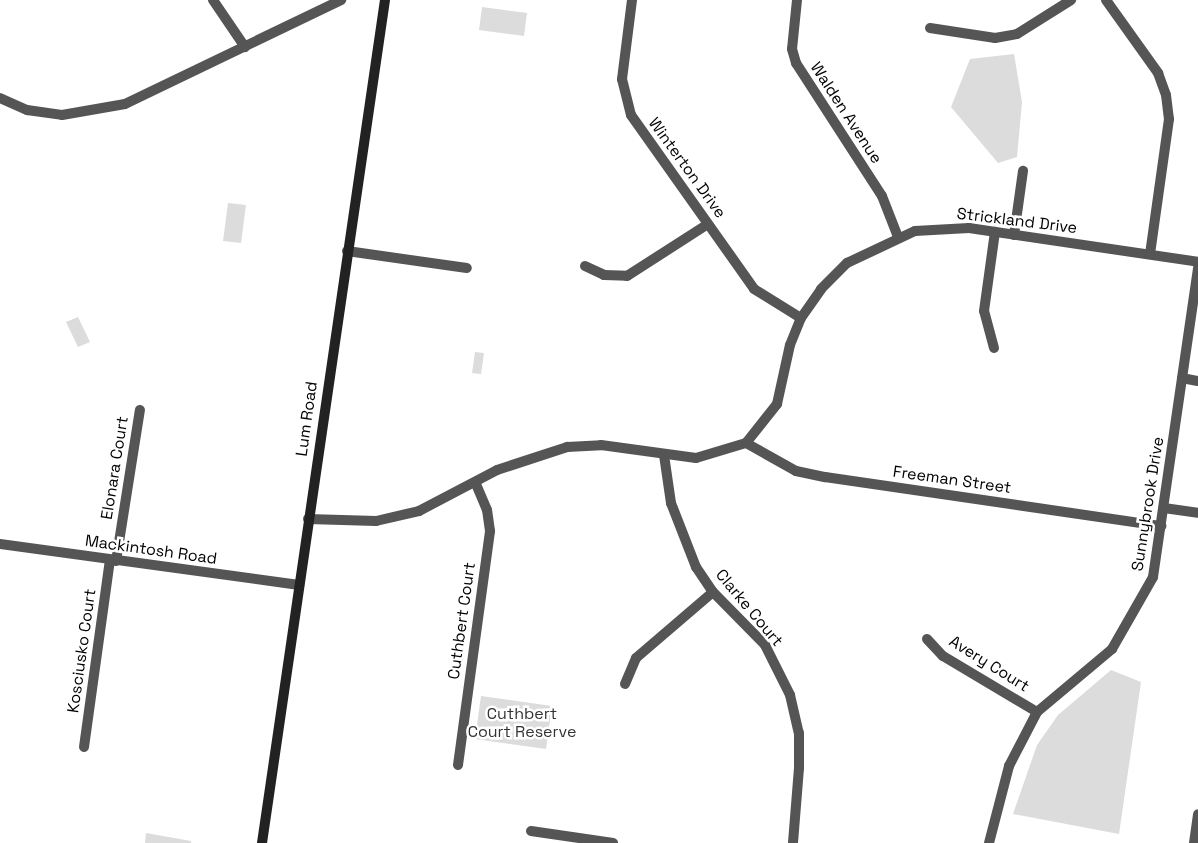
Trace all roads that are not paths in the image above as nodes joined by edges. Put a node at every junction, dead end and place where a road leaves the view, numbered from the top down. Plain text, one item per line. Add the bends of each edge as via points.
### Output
1 (213, 0) edge
2 (341, 0) edge
3 (385, 0) edge
4 (632, 0) edge
5 (797, 0) edge
6 (1071, 0) edge
7 (1106, 0) edge
8 (930, 28) dead end
9 (245, 47) junction
10 (0, 98) edge
11 (1023, 171) dead end
12 (708, 224) junction
13 (995, 232) junction
14 (1014, 235) junction
15 (898, 237) junction
16 (347, 251) junction
17 (1150, 254) junction
18 (1198, 262) edge
19 (584, 266) dead end
20 (1198, 267) edge
21 (467, 268) dead end
22 (801, 318) junction
23 (994, 348) dead end
24 (1182, 378) junction
25 (1198, 381) edge
26 (140, 410) dead end
27 (746, 443) junction
28 (664, 454) junction
29 (475, 482) junction
30 (1164, 508) junction
31 (1198, 513) edge
32 (308, 519) junction
33 (1161, 526) junction
34 (0, 544) edge
35 (113, 560) junction
36 (298, 585) junction
37 (713, 592) junction
38 (927, 640) dead end
39 (625, 684) dead end
40 (1037, 712) junction
41 (84, 747) dead end
42 (458, 765) dead end
43 (1198, 814) edge
44 (530, 831) dead end
45 (262, 843) edge
46 (613, 843) edge
47 (793, 843) edge
48 (989, 843) edge
49 (1194, 843) edge

1 - 9 street
2 - 9 street
3 - 16 street, Lum Road
4 - 12 street, Winterton Drive via 623,94 637,126
5 - 15 street, Walden Avenue via 792,49 796,63 882,196
6 - 8 street via 1017,34 995,38
7 - 17 street via 1158,73 1166,95 1169,119
9 - 10 street via 115,107 53,114
11 - 14 street
12 - 19 street via 627,276 604,275
12 - 22 street, Winterton Drive via 754,289
13 - 14 street, Strickland Drive
13 - 15 street, Strickland Drive via 934,228
13 - 23 street via 984,311
14 - 17 street, Strickland Drive
15 - 22 street, Strickland Drive via 847,263
16 - 21 street
16 - 32 street, Lum Road
17 - 18 street, Strickland Drive
20 - 24 street, Sunnybrook Drive
22 - 27 street, Strickland Drive via 777,404
24 - 25 street
24 - 30 street, Sunnybrook Drive
26 - 35 street, Elonara Court
27 - 28 street via 696,458
27 - 33 street, Freeman Street via 796,471 825,477
28 - 29 street via 601,445 567,447 530,456
28 - 37 street, Clarke Court via 671,503 683,541
29 - 32 street via 419,511 376,521
29 - 42 street, Cuthbert Court via 487,510 490,531
30 - 31 street
30 - 33 street, Sunnybrook Drive
32 - 36 street, Lum Road
33 - 40 street, Sunnybrook Drive via 1153,577 1130,622 1097,664
34 - 35 street, Mackintosh Road
35 - 36 street, Mackintosh Road
35 - 41 street, Kosciusko Court
36 - 45 street, Lum Road
37 - 39 street via 636,658
37 - 47 street, Clarke Court via 765,645 790,695 799,759
38 - 40 street, Avery Court via 943,656
40 - 48 street, Sunnybrook Drive via 1009,766
43 - 49 street
44 - 46 street

